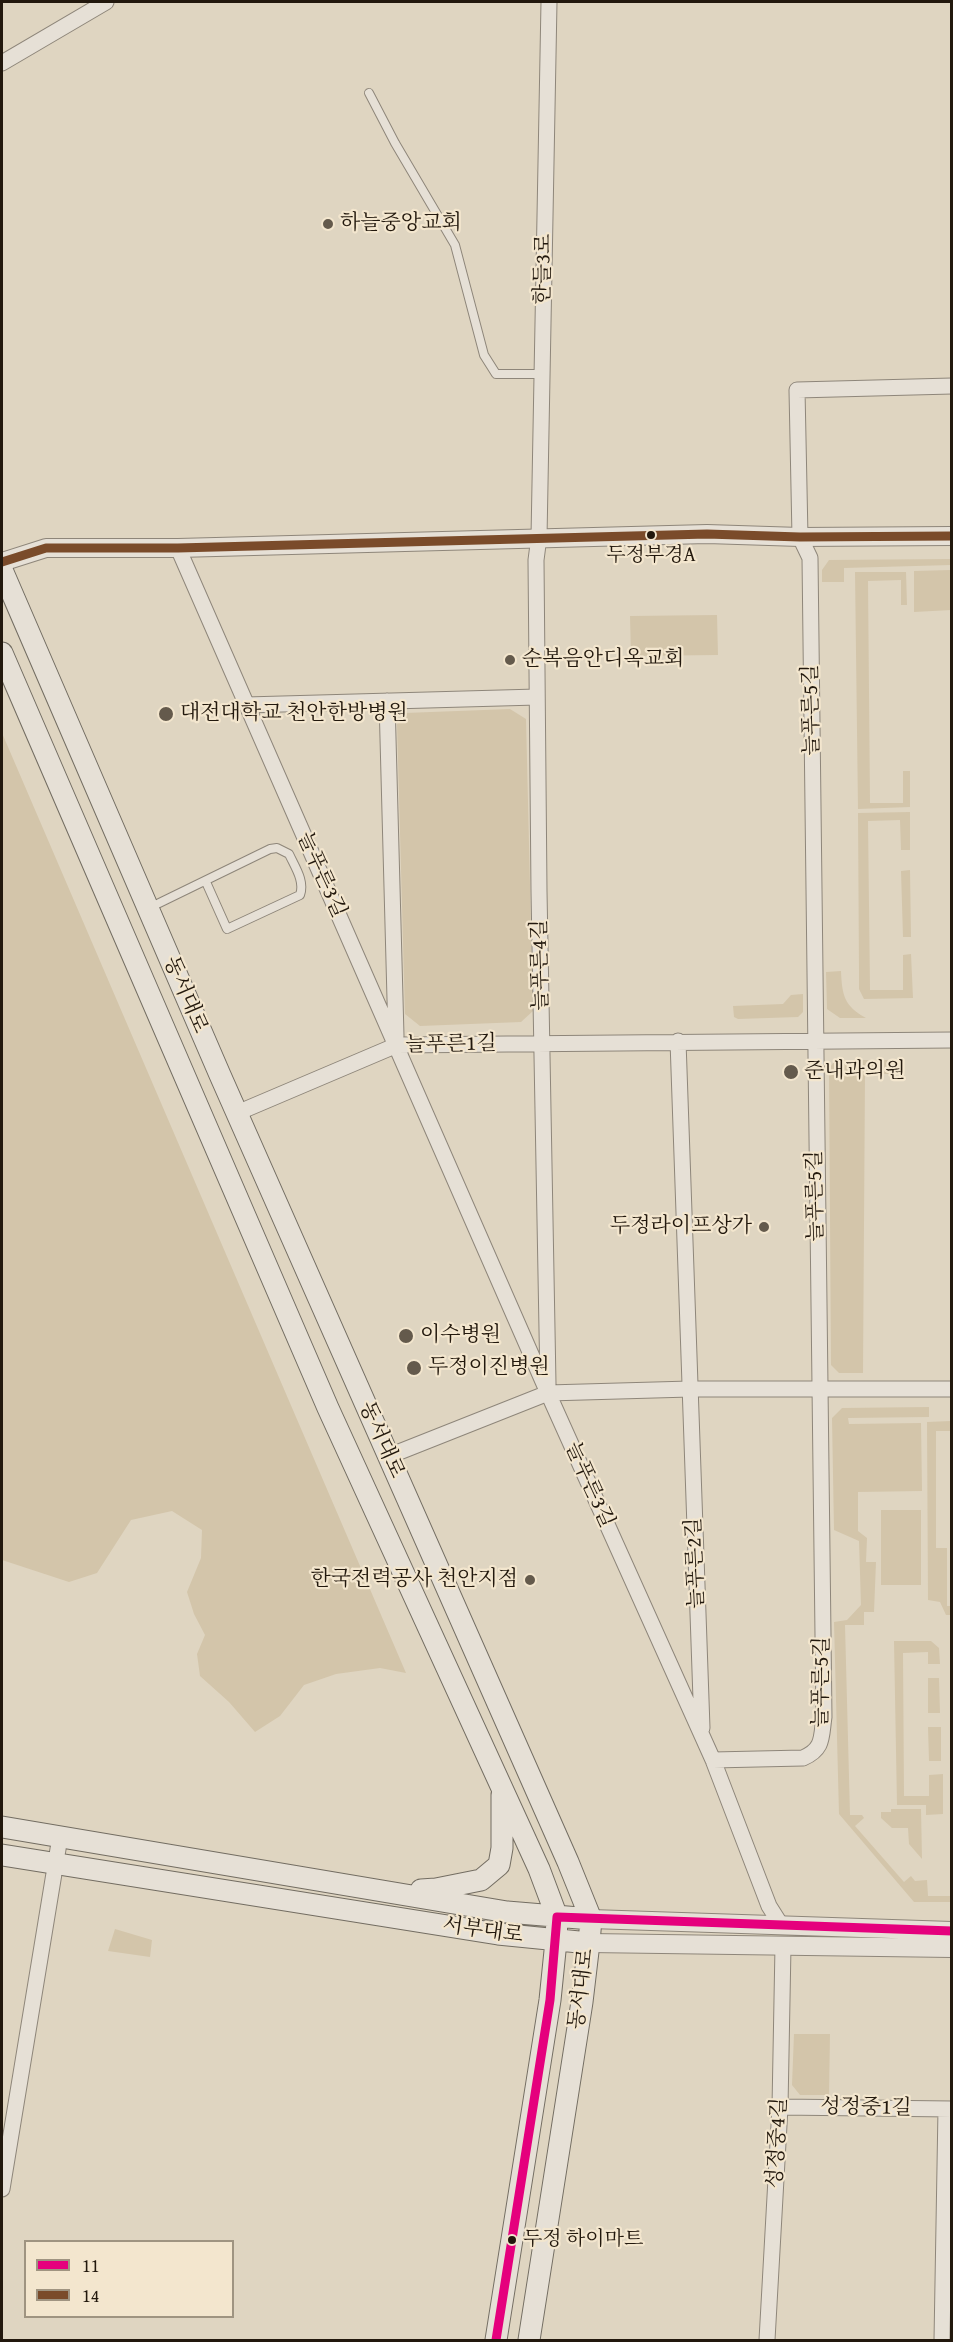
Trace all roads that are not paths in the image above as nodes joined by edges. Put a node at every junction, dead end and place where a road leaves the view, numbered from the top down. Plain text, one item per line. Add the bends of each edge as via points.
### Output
1 (106, 2) edge
2 (549, 2) edge
3 (2, 63) edge
4 (369, 93) dead end
5 (541, 374) junction
6 (951, 386) edge
7 (951, 536) edge
8 (539, 537) junction
9 (801, 537) junction
10 (178, 548) junction
11 (2, 562) edge
12 (2, 570) edge
13 (2, 653) edge
14 (537, 697) junction
15 (387, 701) junction
16 (246, 705) junction
17 (206, 882) junction
18 (148, 909) junction
19 (815, 1040) junction
20 (951, 1040) edge
21 (678, 1041) junction
22 (397, 1045) junction
23 (542, 1045) junction
24 (237, 1113) junction
25 (819, 1388) junction
26 (690, 1389) junction
27 (951, 1389) edge
28 (548, 1393) junction
29 (389, 1456) junction
30 (702, 1737) junction
31 (712, 1760) junction
32 (502, 1789) junction
33 (2, 1827) edge
34 (60, 1837) junction
35 (2, 1855) edge
36 (56, 1864) junction
37 (377, 1891) junction
38 (557, 1917) junction
39 (591, 1919) junction
40 (781, 1925) junction
41 (951, 1931) edge
42 (556, 1941) junction
43 (589, 1943) junction
44 (783, 1946) junction
45 (951, 1948) edge
46 (780, 2107) junction
47 (949, 2109) edge
48 (2, 2189) edge
49 (496, 2340) edge
50 (529, 2340) edge
51 (767, 2340) edge
52 (942, 2340) edge

1 - 3 street
2 - 5 street, 한들3로
4 - 5 lane via 455,245 484,355 496,374
5 - 8 street, 한들3로
6 - 9 street, 늘푸른5길 via 797,390
7 - 9 street
8 - 9 street
8 - 10 street
8 - 14 street, 늘푸른4길
9 - 19 street, 늘푸른5길 via 810,558
10 - 11 street via 46,548
10 - 16 street, 늘푸른3길
12 - 18 main road, 동서대로
13 - 32 main road, 동서대로 via 314,1376
14 - 15 street
14 - 23 street, 늘푸른4길
15 - 16 street
15 - 22 street, 늘푸른3길
16 - 22 street, 늘푸른3길
17 - 17 lane via 278,848 289,854 301,881 300,895 227,930
17 - 18 lane
18 - 24 main road, 동서대로
19 - 20 street, 늘푸른1길
19 - 21 street, 늘푸른1길
19 - 25 street, 늘푸른5길
21 - 23 street, 늘푸른1길
21 - 26 street
22 - 23 street, 늘푸른1길
22 - 24 street, 늘푸른1길
22 - 28 street, 늘푸른3길
23 - 28 street, 늘푸른4길
24 - 29 main road, 동서대로
25 - 26 street
25 - 27 street
25 - 31 street, 늘푸른5길 via 824,1717 820,1745 803,1758
26 - 28 street
26 - 30 street, 늘푸른2길
28 - 29 street
28 - 30 street, 늘푸른3길
29 - 39 main road, 동서대로
30 - 31 street, 늘푸른3길
31 - 40 street, 늘푸른3길 via 769,1906
32 - 37 main road via 499,1865 481,1880 436,1889
32 - 38 main road, 동서대로
33 - 34 main road, 서부대로
34 - 36 street
34 - 37 main road, 서부대로
35 - 36 main road, 서부대로
36 - 42 main road, 서부대로
36 - 48 street
37 - 38 main road, 서부대로
38 - 39 main road, 서부대로
38 - 42 main road, 동서대로
39 - 40 street, 서부대로
39 - 43 main road, 동서대로
40 - 41 street, 서부대로
42 - 43 main road, 서부대로
42 - 49 main road, 동서대로
43 - 44 street, 서부대로
43 - 50 main road, 동서대로
44 - 45 street, 서부대로
44 - 46 street, 성정중4길
46 - 47 street, 성정중1길
46 - 51 street, 성정중4길
47 - 52 street

